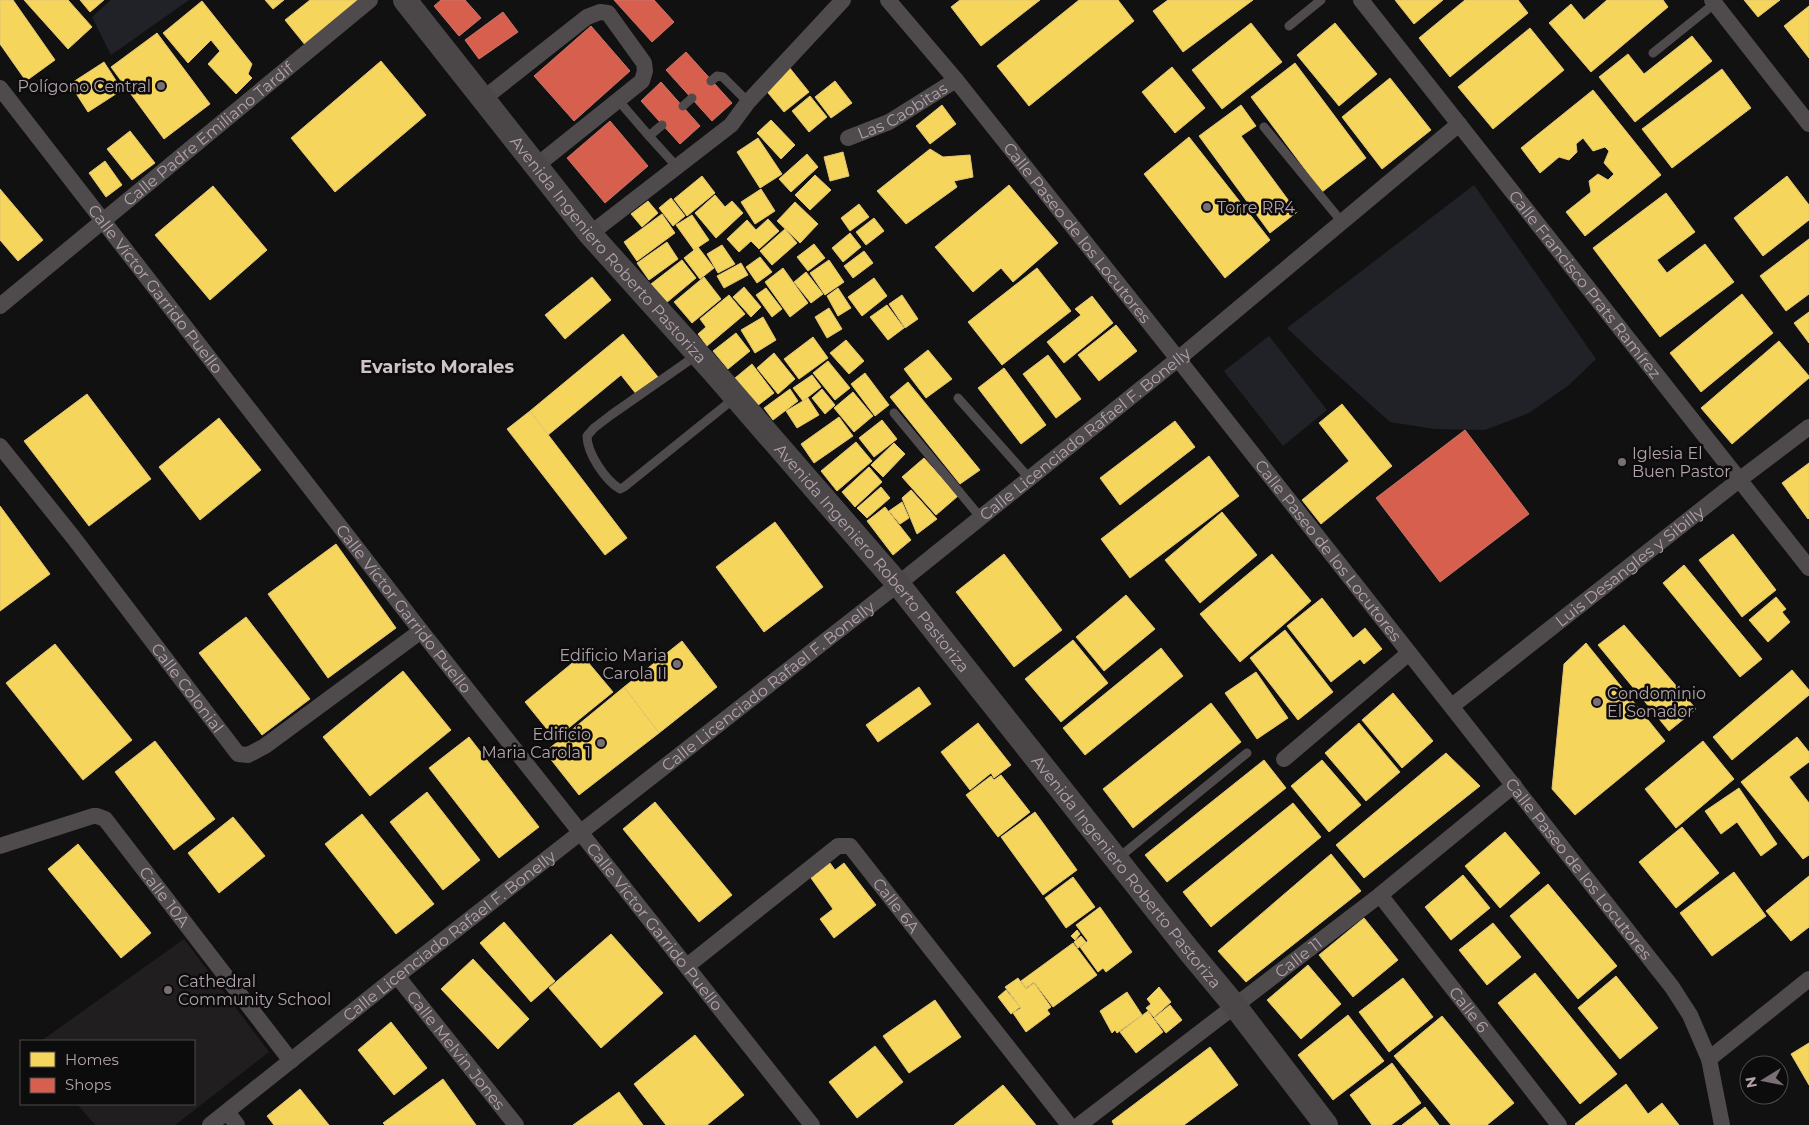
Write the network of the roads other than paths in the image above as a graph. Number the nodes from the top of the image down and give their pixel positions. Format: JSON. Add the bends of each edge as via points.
{"nodes":[{"id":1,"x":370,"y":0,"type":"edge"},
{"id":2,"x":406,"y":0,"type":"edge"},
{"id":3,"x":843,"y":0,"type":"edge"},
{"id":4,"x":888,"y":0,"type":"edge"},
{"id":5,"x":1321,"y":0,"type":"edge"},
{"id":6,"x":1362,"y":0,"type":"edge"},
{"id":7,"x":1712,"y":2,"type":"edge"},
{"id":8,"x":1289,"y":26,"type":"dead end"},
{"id":9,"x":1653,"y":54,"type":"dead end"},
{"id":10,"x":956,"y":80,"type":"junction"},
{"id":11,"x":712,"y":81,"type":"dead end"},
{"id":12,"x":0,"y":88,"type":"edge"},
{"id":13,"x":692,"y":98,"type":"dead end"},
{"id":14,"x":483,"y":99,"type":"junction"},
{"id":15,"x":618,"y":100,"type":"junction"},
{"id":16,"x":748,"y":102,"type":"junction"},
{"id":17,"x":683,"y":106,"type":"dead end"},
{"id":18,"x":662,"y":124,"type":"dead end"},
{"id":19,"x":1459,"y":124,"type":"junction"},
{"id":20,"x":1809,"y":124,"type":"edge"},
{"id":21,"x":1264,"y":127,"type":"dead end"},
{"id":22,"x":649,"y":136,"type":"junction"},
{"id":23,"x":848,"y":138,"type":"dead end"},
{"id":24,"x":536,"y":166,"type":"junction"},
{"id":25,"x":677,"y":167,"type":"junction"},
{"id":26,"x":103,"y":221,"type":"junction"},
{"id":27,"x":1342,"y":222,"type":"junction"},
{"id":28,"x":590,"y":234,"type":"junction"},
{"id":29,"x":0,"y":306,"type":"edge"},
{"id":30,"x":698,"y":354,"type":"junction"},
{"id":31,"x":1178,"y":359,"type":"junction"},
{"id":32,"x":736,"y":397,"type":"junction"},
{"id":33,"x":958,"y":398,"type":"dead end"},
{"id":34,"x":894,"y":413,"type":"dead end"},
{"id":35,"x":1809,"y":427,"type":"edge"},
{"id":36,"x":0,"y":446,"type":"edge"},
{"id":37,"x":1030,"y":479,"type":"junction"},
{"id":38,"x":1739,"y":480,"type":"junction"},
{"id":39,"x":981,"y":518,"type":"junction"},
{"id":40,"x":1809,"y":568,"type":"edge"},
{"id":41,"x":898,"y":584,"type":"junction"},
{"id":42,"x":421,"y":631,"type":"junction"},
{"id":43,"x":1409,"y":653,"type":"junction"},
{"id":44,"x":1452,"y":706,"type":"junction"},
{"id":45,"x":1247,"y":753,"type":"dead end"},
{"id":46,"x":1284,"y":759,"type":"dead end"},
{"id":47,"x":1514,"y":785,"type":"junction"},
{"id":48,"x":580,"y":832,"type":"junction"},
{"id":49,"x":0,"y":846,"type":"edge"},
{"id":50,"x":1117,"y":859,"type":"junction"},
{"id":51,"x":1380,"y":895,"type":"junction"},
{"id":52,"x":688,"y":966,"type":"junction"},
{"id":53,"x":397,"y":976,"type":"junction"},
{"id":54,"x":1809,"y":978,"type":"edge"},
{"id":55,"x":1235,"y":1006,"type":"junction"},
{"id":56,"x":1709,"y":1059,"type":"junction"},
{"id":57,"x":291,"y":1061,"type":"junction"},
{"id":58,"x":227,"y":1112,"type":"junction"},
{"id":59,"x":210,"y":1125,"type":"edge"},
{"id":60,"x":237,"y":1125,"type":"edge"},
{"id":61,"x":516,"y":1125,"type":"edge"},
{"id":62,"x":812,"y":1125,"type":"edge"},
{"id":63,"x":1069,"y":1125,"type":"edge"},
{"id":64,"x":1079,"y":1125,"type":"edge"},
{"id":65,"x":1326,"y":1125,"type":"edge"},
{"id":66,"x":1558,"y":1125,"type":"edge"},
{"id":67,"x":1722,"y":1125,"type":"edge"}],
"edges":[{"from":1,"to":26,"type":"street","name":"Calle Padre Emiliano Tardif"},
{"from":2,"to":14,"type":"street","name":"Avenida Ingeniero Roberto Pastoriza"},
{"from":3,"to":16,"type":"street"},
{"from":4,"to":10,"type":"street","name":"Calle Paseo de los Locutores"},
{"from":5,"to":8,"type":"lane"},
{"from":6,"to":19,"type":"street","name":"Calle Francisco Prats Ramírez"},
{"from":7,"to":9,"type":"lane"},
{"from":7,"to":20,"type":"street"},
{"from":10,"to":23,"type":"street","name":"Las Caobitas","via":[[889,122]]},
{"from":10,"to":31,"type":"street","name":"Calle Paseo de los Locutores"},
{"from":11,"to":16,"type":"lane","via":[[717,76],[723,77]]},
{"from":12,"to":26,"type":"street","name":"Calle Víctor Garrido Puello"},
{"from":13,"to":17,"type":"lane"},
{"from":14,"to":15,"type":"street","via":[[587,17],[600,12],[608,14],[644,64],[642,81]]},
{"from":14,"to":24,"type":"street","name":"Avenida Ingeniero Roberto Pastoriza"},
{"from":15,"to":22,"type":"lane"},
{"from":15,"to":24,"type":"street"},
{"from":16,"to":25,"type":"street","via":[[730,125]]},
{"from":18,"to":22,"type":"lane"},
{"from":19,"to":27,"type":"street","name":"Calle Licenciado Rafael F. Bonelly"},
{"from":19,"to":38,"type":"street","name":"Calle Francisco Prats Ramírez"},
{"from":21,"to":27,"type":"lane"},
{"from":22,"to":25,"type":"lane"},
{"from":24,"to":28,"type":"street","name":"Avenida Ingeniero Roberto Pastoriza"},
{"from":25,"to":28,"type":"street"},
{"from":26,"to":29,"type":"street","name":"Calle Padre Emiliano Tardif"},
{"from":26,"to":42,"type":"street","name":"Calle Víctor Garrido Puello"},
{"from":27,"to":31,"type":"street","name":"Calle Licenciado Rafael F. Bonelly"},
{"from":28,"to":30,"type":"street","name":"Avenida Ingeniero Roberto Pastoriza"},
{"from":30,"to":32,"type":"street","name":"Avenida Ingeniero Roberto Pastoriza"},
{"from":30,"to":32,"type":"lane","via":[[611,415],[587,436],[590,450],[613,485],[624,488]]},
{"from":31,"to":37,"type":"street","name":"Calle Licenciado Rafael F. Bonelly"},
{"from":31,"to":43,"type":"street","name":"Calle Paseo de los Locutores"},
{"from":32,"to":41,"type":"street","name":"Avenida Ingeniero Roberto Pastoriza"},
{"from":33,"to":37,"type":"lane"},
{"from":34,"to":39,"type":"lane"},
{"from":35,"to":38,"type":"street","name":"Luis Desangles y Sibilly"},
{"from":36,"to":42,"type":"street","name":"Calle Colonial","via":[[238,754],[248,755],[265,746]]},
{"from":37,"to":39,"type":"street","name":"Calle Licenciado Rafael F. Bonelly"},
{"from":38,"to":40,"type":"street","name":"Calle Francisco Prats Ramírez"},
{"from":38,"to":44,"type":"street","name":"Luis Desangles y Sibilly"},
{"from":39,"to":41,"type":"street","name":"Calle Licenciado Rafael F. Bonelly"},
{"from":41,"to":48,"type":"street","name":"Calle Licenciado Rafael F. Bonelly"},
{"from":41,"to":50,"type":"street","name":"Avenida Ingeniero Roberto Pastoriza"},
{"from":42,"to":48,"type":"street","name":"Calle Víctor Garrido Puello"},
{"from":43,"to":44,"type":"street","name":"Calle Paseo de los Locutores"},
{"from":43,"to":46,"type":"street"},
{"from":44,"to":47,"type":"street","name":"Calle Paseo de los Locutores"},
{"from":45,"to":50,"type":"lane"},
{"from":47,"to":51,"type":"street","name":"Calle 11"},
{"from":47,"to":56,"type":"street","name":"Calle Paseo de los Locutores","via":[[1672,987],[1690,1015]]},
{"from":48,"to":52,"type":"street","name":"Calle Víctor Garrido Puello"},
{"from":48,"to":53,"type":"street","name":"Calle Licenciado Rafael F. Bonelly"},
{"from":49,"to":57,"type":"street","name":"Calle 10A","via":[[93,816],[105,819]]},
{"from":50,"to":55,"type":"street","name":"Avenida Ingeniero Roberto Pastoriza"},
{"from":51,"to":55,"type":"street","name":"Calle 11"},
{"from":51,"to":66,"type":"street","name":"Calle 6"},
{"from":52,"to":62,"type":"street","name":"Calle Víctor Garrido Puello"},
{"from":52,"to":63,"type":"street","name":"Calle 6A","via":[[838,846],[850,846]]},
{"from":53,"to":57,"type":"street","name":"Calle Licenciado Rafael F. Bonelly"},
{"from":53,"to":61,"type":"street","name":"Calle Melvin Jones"},
{"from":54,"to":56,"type":"street"},
{"from":55,"to":64,"type":"street","name":"Calle 11"},
{"from":55,"to":65,"type":"street","name":"Avenida Ingeniero Roberto Pastoriza"},
{"from":56,"to":67,"type":"street","name":"Calle Paseo de los Locutores"},
{"from":57,"to":58,"type":"street","name":"Calle Licenciado Rafael F. Bonelly"},
{"from":58,"to":59,"type":"street","name":"Calle Licenciado Rafael F. Bonelly"},
{"from":58,"to":60,"type":"street"}]}
